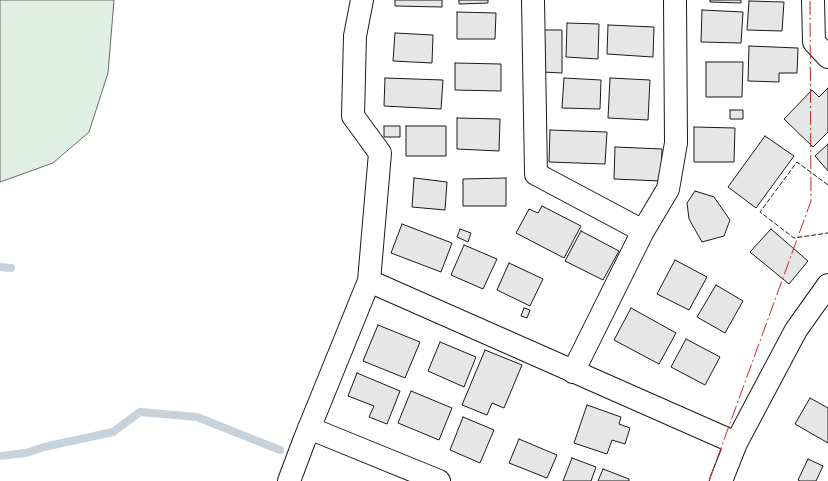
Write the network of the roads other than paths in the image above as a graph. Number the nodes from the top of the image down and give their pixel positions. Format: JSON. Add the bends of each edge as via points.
{"nodes":[{"id":1,"x":362,"y":0,"type":"edge"},
{"id":2,"x":533,"y":0,"type":"edge"},
{"id":3,"x":675,"y":0,"type":"edge"},
{"id":4,"x":814,"y":0,"type":"edge"},
{"id":5,"x":828,"y":57,"type":"edge"},
{"id":6,"x":643,"y":231,"type":"junction"},
{"id":7,"x":369,"y":281,"type":"junction"},
{"id":8,"x":828,"y":285,"type":"edge"},
{"id":9,"x":573,"y":372,"type":"junction"},
{"id":10,"x":309,"y":428,"type":"junction"},
{"id":11,"x":736,"y":443,"type":"junction"},
{"id":12,"x":289,"y":481,"type":"edge"},
{"id":13,"x":439,"y":481,"type":"edge"},
{"id":14,"x":721,"y":481,"type":"edge"}],
"edges":[{"from":1,"to":7,"type":"street","via":[[355,36],[353,116],[380,153]]},
{"from":2,"to":6,"type":"street","via":[[536,174]]},
{"from":3,"to":6,"type":"street","via":[[676,143],[668,189]]},
{"from":4,"to":5,"type":"street","via":[[814,42]]},
{"from":6,"to":9,"type":"street"},
{"from":7,"to":9,"type":"street"},
{"from":7,"to":10,"type":"street"},
{"from":8,"to":11,"type":"street","via":[[796,330]]},
{"from":9,"to":11,"type":"street"},
{"from":10,"to":12,"type":"street"},
{"from":10,"to":13,"type":"street"},
{"from":11,"to":14,"type":"street"}]}
